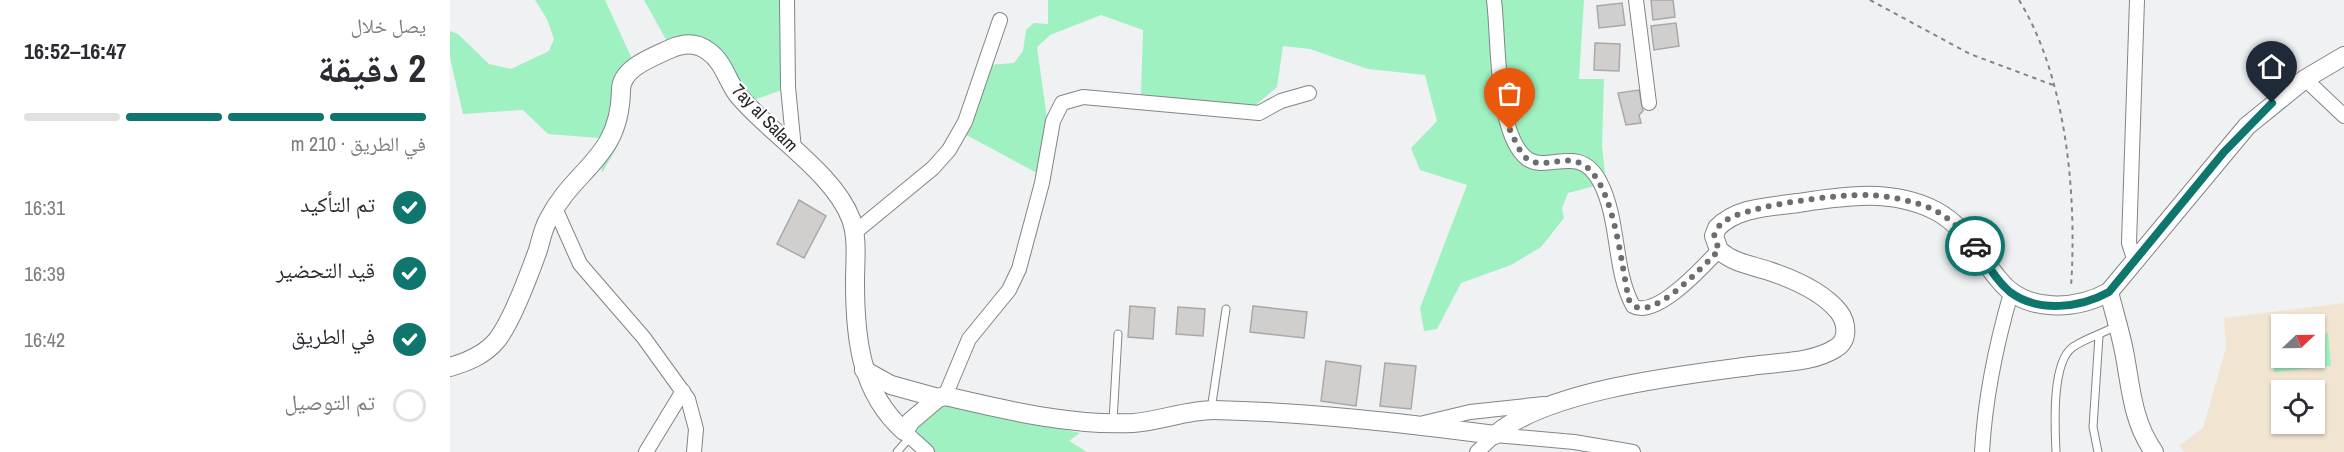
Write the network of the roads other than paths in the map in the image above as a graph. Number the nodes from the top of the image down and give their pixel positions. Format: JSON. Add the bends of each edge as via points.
{"nodes":[{"id":1,"x":787,"y":0,"type":"edge"},
{"id":2,"x":1494,"y":0,"type":"edge"},
{"id":3,"x":1636,"y":0,"type":"edge"},
{"id":4,"x":2137,"y":0,"type":"edge"},
{"id":5,"x":1000,"y":20,"type":"dead end"},
{"id":6,"x":2344,"y":56,"type":"edge"},
{"id":7,"x":2305,"y":79,"type":"junction"},
{"id":8,"x":1309,"y":93,"type":"dead end"},
{"id":9,"x":1649,"y":103,"type":"dead end"},
{"id":10,"x":2344,"y":116,"type":"edge"},
{"id":11,"x":794,"y":149,"type":"junction"},
{"id":12,"x":555,"y":208,"type":"junction"},
{"id":13,"x":854,"y":233,"type":"junction"},
{"id":14,"x":1719,"y":250,"type":"junction"},
{"id":15,"x":2135,"y":261,"type":"junction"},
{"id":16,"x":2109,"y":292,"type":"junction"},
{"id":17,"x":2011,"y":293,"type":"junction"},
{"id":18,"x":1226,"y":309,"type":"dead end"},
{"id":19,"x":2118,"y":325,"type":"junction"},
{"id":20,"x":1118,"y":334,"type":"dead end"},
{"id":21,"x":2098,"y":336,"type":"junction"},
{"id":22,"x":450,"y":367,"type":"edge"},
{"id":23,"x":864,"y":370,"type":"junction"},
{"id":24,"x":683,"y":391,"type":"junction"},
{"id":25,"x":941,"y":397,"type":"junction"},
{"id":26,"x":1555,"y":403,"type":"junction"},
{"id":27,"x":1211,"y":410,"type":"junction"},
{"id":28,"x":1113,"y":423,"type":"junction"},
{"id":29,"x":1419,"y":425,"type":"junction"},
{"id":30,"x":908,"y":433,"type":"junction"},
{"id":31,"x":1495,"y":435,"type":"junction"},
{"id":32,"x":646,"y":452,"type":"edge"},
{"id":33,"x":694,"y":452,"type":"edge"},
{"id":34,"x":897,"y":452,"type":"edge"},
{"id":35,"x":927,"y":452,"type":"edge"},
{"id":36,"x":1477,"y":452,"type":"edge"},
{"id":37,"x":1634,"y":452,"type":"edge"},
{"id":38,"x":1982,"y":452,"type":"edge"},
{"id":39,"x":2056,"y":452,"type":"edge"},
{"id":40,"x":2098,"y":452,"type":"edge"},
{"id":41,"x":2154,"y":452,"type":"edge"}],
"edges":[{"from":1,"to":11,"type":"street","via":[[788,87]]},
{"from":2,"to":14,"type":"street","via":[[1497,62],[1510,130],[1524,156],[1540,164],[1570,159],[1586,167],[1599,181],[1633,306],[1648,309],[1672,294]]},
{"from":3,"to":9,"type":"street"},
{"from":4,"to":15,"type":"street","via":[[2129,243]]},
{"from":5,"to":13,"type":"street","via":[[965,122],[949,150],[933,168]]},
{"from":6,"to":7,"type":"street"},
{"from":7,"to":10,"type":"street"},
{"from":7,"to":15,"type":"street","via":[[2247,126]]},
{"from":8,"to":25,"type":"street","via":[[1259,113],[1083,97],[1062,103],[1053,122],[1042,183],[1019,269],[1009,290],[969,339]]},
{"from":11,"to":12,"type":"street","name":"7ay al Salam","via":[[746,104],[716,56],[696,45],[680,45],[626,74],[615,133]]},
{"from":11,"to":13,"type":"street","name":"7ay al Salam","via":[[840,201]]},
{"from":12,"to":22,"type":"street","name":"7ay al Salam","via":[[496,341],[471,360]]},
{"from":12,"to":24,"type":"street","via":[[580,264],[644,338]]},
{"from":13,"to":23,"type":"street","name":"7ay al Salam","via":[[855,317]]},
{"from":14,"to":17,"type":"street","via":[[1714,236],[1717,228],[1740,213],[1839,196],[1894,198],[1924,205],[1948,218]]},
{"from":14,"to":26,"type":"street","via":[[1735,261],[1786,278],[1822,297],[1841,315],[1846,333],[1842,342],[1822,354],[1792,361],[1678,376]]},
{"from":15,"to":16,"type":"street"},
{"from":16,"to":17,"type":"street","via":[[2070,305],[2041,304]]},
{"from":16,"to":19,"type":"street"},
{"from":17,"to":38,"type":"street","via":[[1997,342]]},
{"from":18,"to":27,"type":"lane"},
{"from":19,"to":21,"type":"lane"},
{"from":19,"to":41,"type":"street","via":[[2134,412]]},
{"from":20,"to":28,"type":"lane"},
{"from":21,"to":39,"type":"lane","via":[[2071,348],[2062,364],[2054,416]]},
{"from":21,"to":40,"type":"lane","via":[[2093,427]]},
{"from":23,"to":25,"type":"street","via":[[891,385]]},
{"from":23,"to":30,"type":"street","name":"7ay al Salam","via":[[882,405]]},
{"from":24,"to":32,"type":"street"},
{"from":24,"to":33,"type":"street","via":[[693,412]]},
{"from":25,"to":28,"type":"street","via":[[1070,420]]},
{"from":25,"to":30,"type":"street","via":[[911,421]]},
{"from":26,"to":29,"type":"street","via":[[1470,412]]},
{"from":26,"to":31,"type":"street","via":[[1522,416]]},
{"from":27,"to":28,"type":"street","via":[[1166,419]]},
{"from":27,"to":29,"type":"street"},
{"from":29,"to":31,"type":"street"},
{"from":30,"to":34,"type":"lane"},
{"from":30,"to":35,"type":"street"},
{"from":31,"to":36,"type":"street"},
{"from":31,"to":37,"type":"street"}]}
